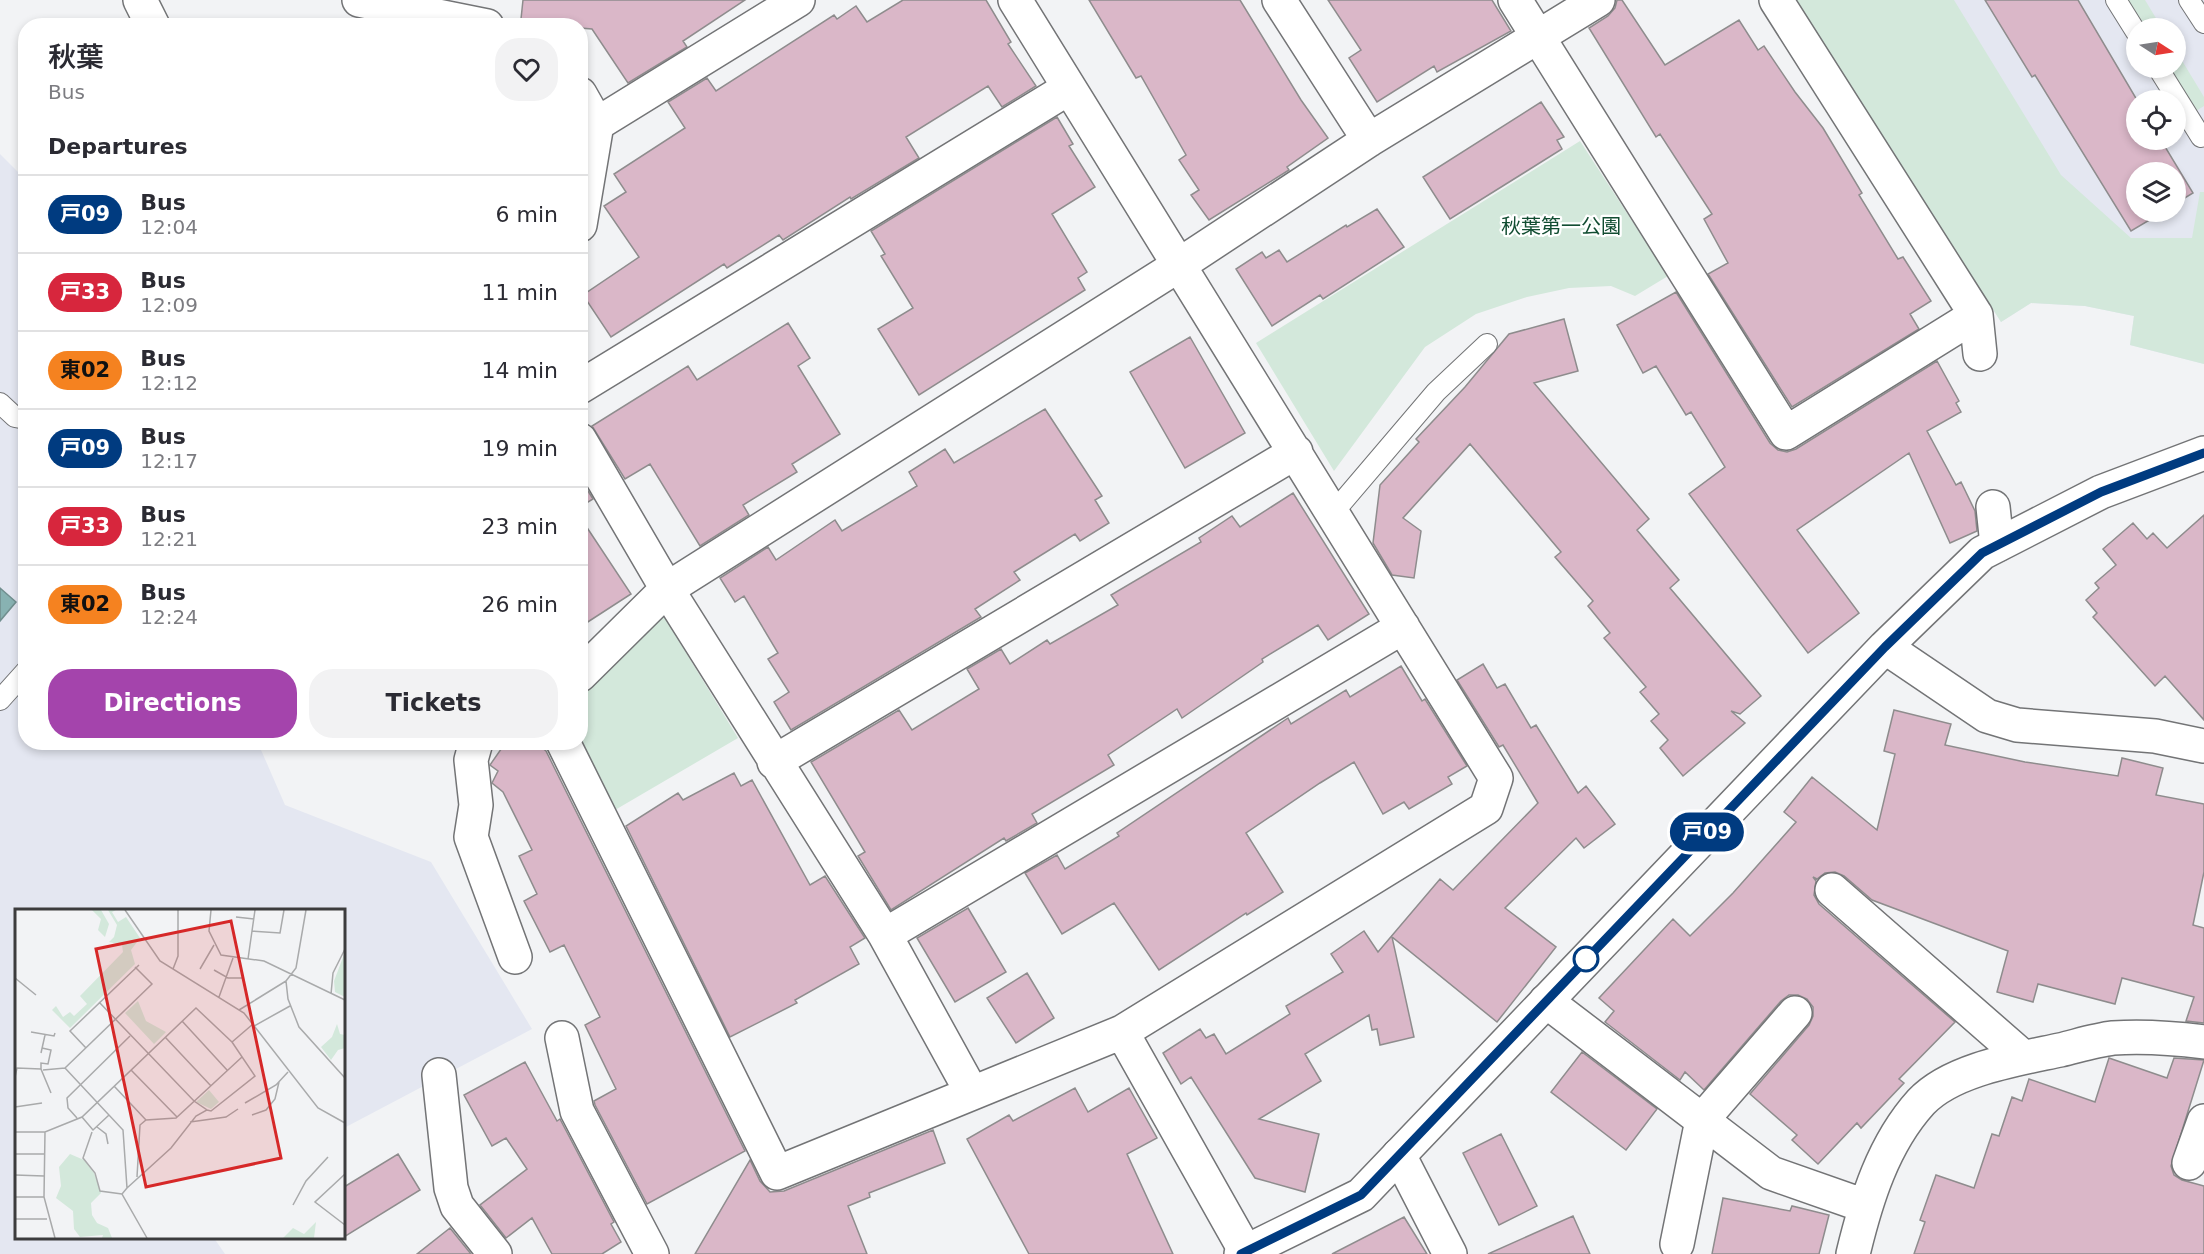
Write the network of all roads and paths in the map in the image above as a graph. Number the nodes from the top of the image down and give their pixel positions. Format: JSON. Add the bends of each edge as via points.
{"nodes":[{"id":1,"x":140,"y":0,"type":"edge"},
{"id":2,"x":359,"y":0,"type":"edge"},
{"id":3,"x":798,"y":0,"type":"edge"},
{"id":4,"x":1015,"y":0,"type":"edge"},
{"id":5,"x":1279,"y":0,"type":"edge"},
{"id":6,"x":1515,"y":0,"type":"edge"},
{"id":7,"x":1598,"y":0,"type":"edge"},
{"id":8,"x":1776,"y":0,"type":"edge"},
{"id":9,"x":2116,"y":0,"type":"edge"},
{"id":10,"x":2189,"y":0,"type":"edge"},
{"id":11,"x":149,"y":18,"type":"edge"},
{"id":12,"x":448,"y":18,"type":"edge"},
{"id":13,"x":2127,"y":18,"type":"edge"},
{"id":14,"x":2204,"y":23,"type":"edge"},
{"id":15,"x":1537,"y":36,"type":"junction"},
{"id":16,"x":2164,"y":78,"type":"edge"},
{"id":17,"x":1069,"y":88,"type":"junction"},
{"id":18,"x":588,"y":108,"type":"edge"},
{"id":19,"x":597,"y":124,"type":"junction"},
{"id":20,"x":1369,"y":140,"type":"junction"},
{"id":21,"x":2203,"y":140,"type":"edge"},
{"id":22,"x":588,"y":177,"type":"edge"},
{"id":23,"x":1179,"y":265,"type":"junction"},
{"id":24,"x":1976,"y":315,"type":"junction"},
{"id":25,"x":1487,"y":344,"type":"dead end"},
{"id":26,"x":1980,"y":354,"type":"dead end"},
{"id":27,"x":588,"y":382,"type":"edge"},
{"id":28,"x":0,"y":403,"type":"edge"},
{"id":29,"x":18,"y":418,"type":"edge"},
{"id":30,"x":1296,"y":453,"type":"junction"},
{"id":31,"x":2204,"y":453,"type":"edge"},
{"id":32,"x":588,"y":454,"type":"edge"},
{"id":33,"x":1993,"y":507,"type":"dead end"},
{"id":34,"x":1333,"y":513,"type":"junction"},
{"id":35,"x":1997,"y":545,"type":"junction"},
{"id":36,"x":666,"y":589,"type":"junction"},
{"id":37,"x":1403,"y":627,"type":"junction"},
{"id":38,"x":1885,"y":647,"type":"junction"},
{"id":39,"x":588,"y":667,"type":"edge"},
{"id":40,"x":18,"y":680,"type":"edge"},
{"id":41,"x":0,"y":700,"type":"edge"},
{"id":42,"x":2204,"y":746,"type":"edge"},
{"id":43,"x":474,"y":750,"type":"edge"},
{"id":44,"x":567,"y":750,"type":"edge"},
{"id":45,"x":774,"y":762,"type":"junction"},
{"id":46,"x":1832,"y":890,"type":"dead end"},
{"id":47,"x":885,"y":934,"type":"junction"},
{"id":48,"x":515,"y":957,"type":"dead end"},
{"id":49,"x":1546,"y":1000,"type":"junction"},
{"id":50,"x":1795,"y":1013,"type":"dead end"},
{"id":51,"x":1122,"y":1032,"type":"junction"},
{"id":52,"x":562,"y":1038,"type":"dead end"},
{"id":53,"x":2204,"y":1042,"type":"edge"},
{"id":54,"x":2023,"y":1057,"type":"junction"},
{"id":55,"x":439,"y":1075,"type":"dead end"},
{"id":56,"x":972,"y":1093,"type":"junction"},
{"id":57,"x":1702,"y":1120,"type":"junction"},
{"id":58,"x":2204,"y":1121,"type":"edge"},
{"id":59,"x":1399,"y":1155,"type":"junction"},
{"id":60,"x":2189,"y":1163,"type":"dead end"},
{"id":61,"x":1865,"y":1206,"type":"junction"},
{"id":62,"x":1677,"y":1244,"type":"dead end"},
{"id":63,"x":1244,"y":1253,"type":"edge"},
{"id":64,"x":495,"y":1254,"type":"edge"},
{"id":65,"x":652,"y":1254,"type":"edge"},
{"id":66,"x":1450,"y":1254,"type":"edge"},
{"id":67,"x":1853,"y":1254,"type":"edge"}],
"edges":[{"from":1,"to":11,"type":"street"},
{"from":2,"to":12,"type":"street"},
{"from":3,"to":19,"type":"street"},
{"from":4,"to":17,"type":"street"},
{"from":5,"to":20,"type":"street"},
{"from":6,"to":15,"type":"street"},
{"from":7,"to":15,"type":"street"},
{"from":8,"to":24,"type":"street"},
{"from":9,"to":13,"type":"lane"},
{"from":10,"to":14,"type":"lane"},
{"from":15,"to":20,"type":"street"},
{"from":15,"to":24,"type":"street","via":[[1786,433]]},
{"from":16,"to":21,"type":"lane"},
{"from":17,"to":23,"type":"street"},
{"from":17,"to":27,"type":"street"},
{"from":18,"to":19,"type":"street"},
{"from":19,"to":22,"type":"street"},
{"from":20,"to":23,"type":"street"},
{"from":23,"to":30,"type":"street"},
{"from":23,"to":36,"type":"street"},
{"from":24,"to":26,"type":"street"},
{"from":25,"to":34,"type":"lane","via":[[1436,392]]},
{"from":28,"to":29,"type":"lane"},
{"from":30,"to":34,"type":"street"},
{"from":30,"to":45,"type":"street"},
{"from":31,"to":35,"type":"street","via":[[2101,492]]},
{"from":32,"to":36,"type":"street"},
{"from":33,"to":35,"type":"street"},
{"from":34,"to":37,"type":"street"},
{"from":35,"to":38,"type":"street","via":[[1982,553]]},
{"from":36,"to":39,"type":"street"},
{"from":36,"to":45,"type":"street"},
{"from":37,"to":47,"type":"street"},
{"from":37,"to":51,"type":"street","via":[[1496,778],[1486,808]]},
{"from":38,"to":42,"type":"street","via":[[1987,716],[2017,725],[2155,736]]},
{"from":38,"to":49,"type":"street"},
{"from":40,"to":41,"type":"lane"},
{"from":43,"to":48,"type":"street","via":[[471,760],[476,805],[471,837]]},
{"from":44,"to":56,"type":"street","via":[[777,1173]]},
{"from":45,"to":47,"type":"street"},
{"from":46,"to":54,"type":"street"},
{"from":47,"to":56,"type":"street"},
{"from":49,"to":57,"type":"street"},
{"from":49,"to":59,"type":"street"},
{"from":50,"to":57,"type":"street"},
{"from":51,"to":56,"type":"street"},
{"from":51,"to":63,"type":"street"},
{"from":52,"to":65,"type":"street","via":[[577,1111]]},
{"from":53,"to":54,"type":"street","via":[[2158,1036],[2110,1038]]},
{"from":54,"to":61,"type":"street","via":[[1965,1073],[1922,1101],[1888,1149]]},
{"from":55,"to":64,"type":"street","via":[[451,1188],[457,1206]]},
{"from":57,"to":61,"type":"street","via":[[1771,1173]]},
{"from":57,"to":62,"type":"street"},
{"from":58,"to":60,"type":"street"},
{"from":59,"to":63,"type":"street","via":[[1361,1195]]},
{"from":59,"to":66,"type":"street"},
{"from":61,"to":67,"type":"street"}]}
